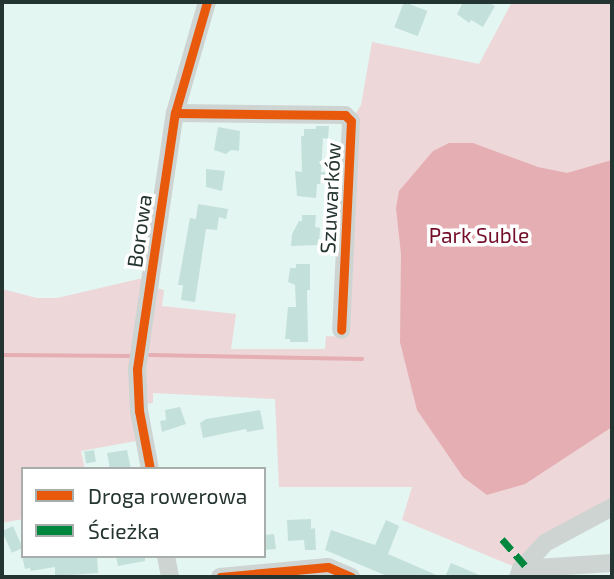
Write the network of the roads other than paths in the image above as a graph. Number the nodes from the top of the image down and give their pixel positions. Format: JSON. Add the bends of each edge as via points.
{"nodes":[{"id":1,"x":207,"y":2,"type":"edge"},
{"id":2,"x":175,"y":113,"type":"junction"},
{"id":3,"x":341,"y":330,"type":"dead end"},
{"id":4,"x":150,"y":467,"type":"edge"},
{"id":5,"x":612,"y":507,"type":"edge"},
{"id":6,"x":166,"y":558,"type":"edge"},
{"id":7,"x":612,"y":562,"type":"edge"},
{"id":8,"x":520,"y":573,"type":"edge"},
{"id":9,"x":170,"y":577,"type":"edge"},
{"id":10,"x":220,"y":577,"type":"edge"},
{"id":11,"x":352,"y":577,"type":"edge"}],
"edges":[{"from":1,"to":2,"type":"street","name":"Borowa"},
{"from":2,"to":3,"type":"street","name":"Szuwarków","via":[[345,115],[351,121]]},
{"from":2,"to":4,"type":"street","name":"Borowa","via":[[137,369]]},
{"from":5,"to":8,"type":"street","via":[[545,543]]},
{"from":6,"to":9,"type":"street"},
{"from":7,"to":8,"type":"street"},
{"from":10,"to":11,"type":"street","via":[[328,567]]}]}
